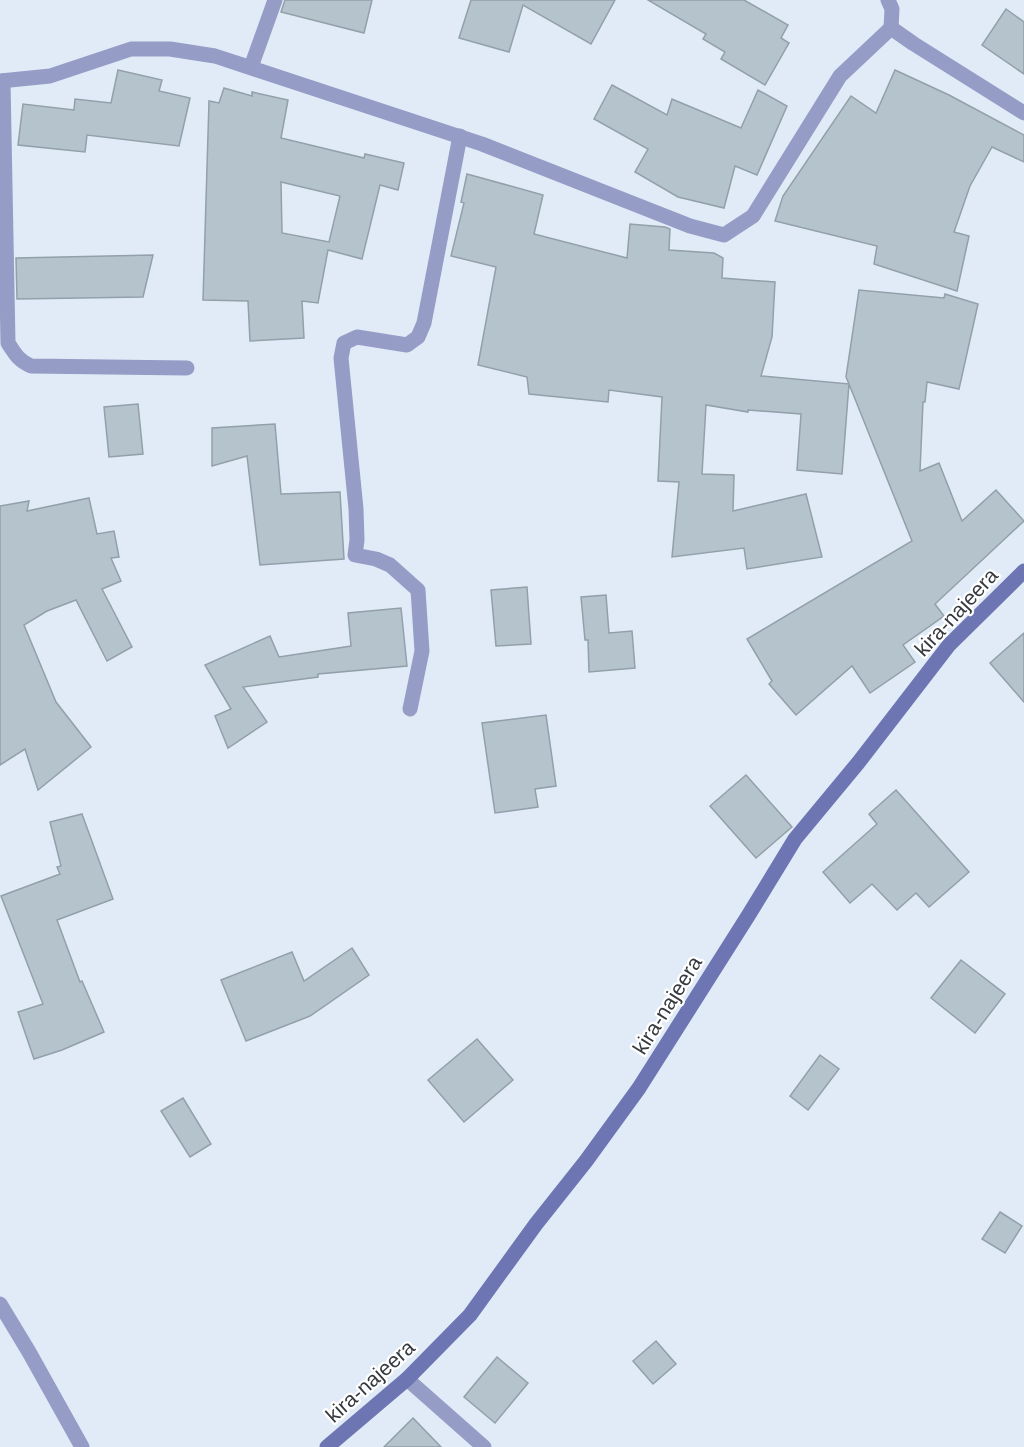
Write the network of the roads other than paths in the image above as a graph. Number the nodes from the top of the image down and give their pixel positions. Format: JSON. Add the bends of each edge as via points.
{"nodes":[{"id":1,"x":275,"y":0,"type":"edge"},
{"id":2,"x":888,"y":0,"type":"edge"},
{"id":3,"x":891,"y":28,"type":"junction"},
{"id":4,"x":251,"y":68,"type":"junction"},
{"id":5,"x":2,"y":81,"type":"edge"},
{"id":6,"x":1024,"y":113,"type":"edge"},
{"id":7,"x":460,"y":136,"type":"junction"},
{"id":8,"x":187,"y":368,"type":"dead end"},
{"id":9,"x":1024,"y":571,"type":"edge"},
{"id":10,"x":410,"y":709,"type":"dead end"},
{"id":11,"x":0,"y":1304,"type":"edge"},
{"id":12,"x":407,"y":1379,"type":"junction"},
{"id":13,"x":82,"y":1447,"type":"edge"},
{"id":14,"x":327,"y":1447,"type":"edge"},
{"id":15,"x":484,"y":1447,"type":"edge"}],
"edges":[{"from":1,"to":4,"type":"street"},
{"from":2,"to":3,"type":"street","via":[[892,9]]},
{"from":3,"to":6,"type":"street"},
{"from":3,"to":7,"type":"street","via":[[840,76],[753,216],[724,235],[690,226]]},
{"from":4,"to":5,"type":"street","via":[[215,56],[170,49],[130,49],[50,76]]},
{"from":4,"to":7,"type":"street"},
{"from":5,"to":8,"type":"street","via":[[8,343],[20,361],[31,366]]},
{"from":7,"to":10,"type":"street","via":[[424,323],[418,337],[407,345],[357,338],[344,343],[341,358],[356,509],[355,555],[390,565],[418,590],[422,651]]},
{"from":9,"to":12,"type":"street","name":"kira-najeera","via":[[949,645],[795,839],[639,1088],[470,1315]]},
{"from":11,"to":13,"type":"street"},
{"from":12,"to":14,"type":"street","name":"kira-najeera"},
{"from":12,"to":15,"type":"street"}]}
